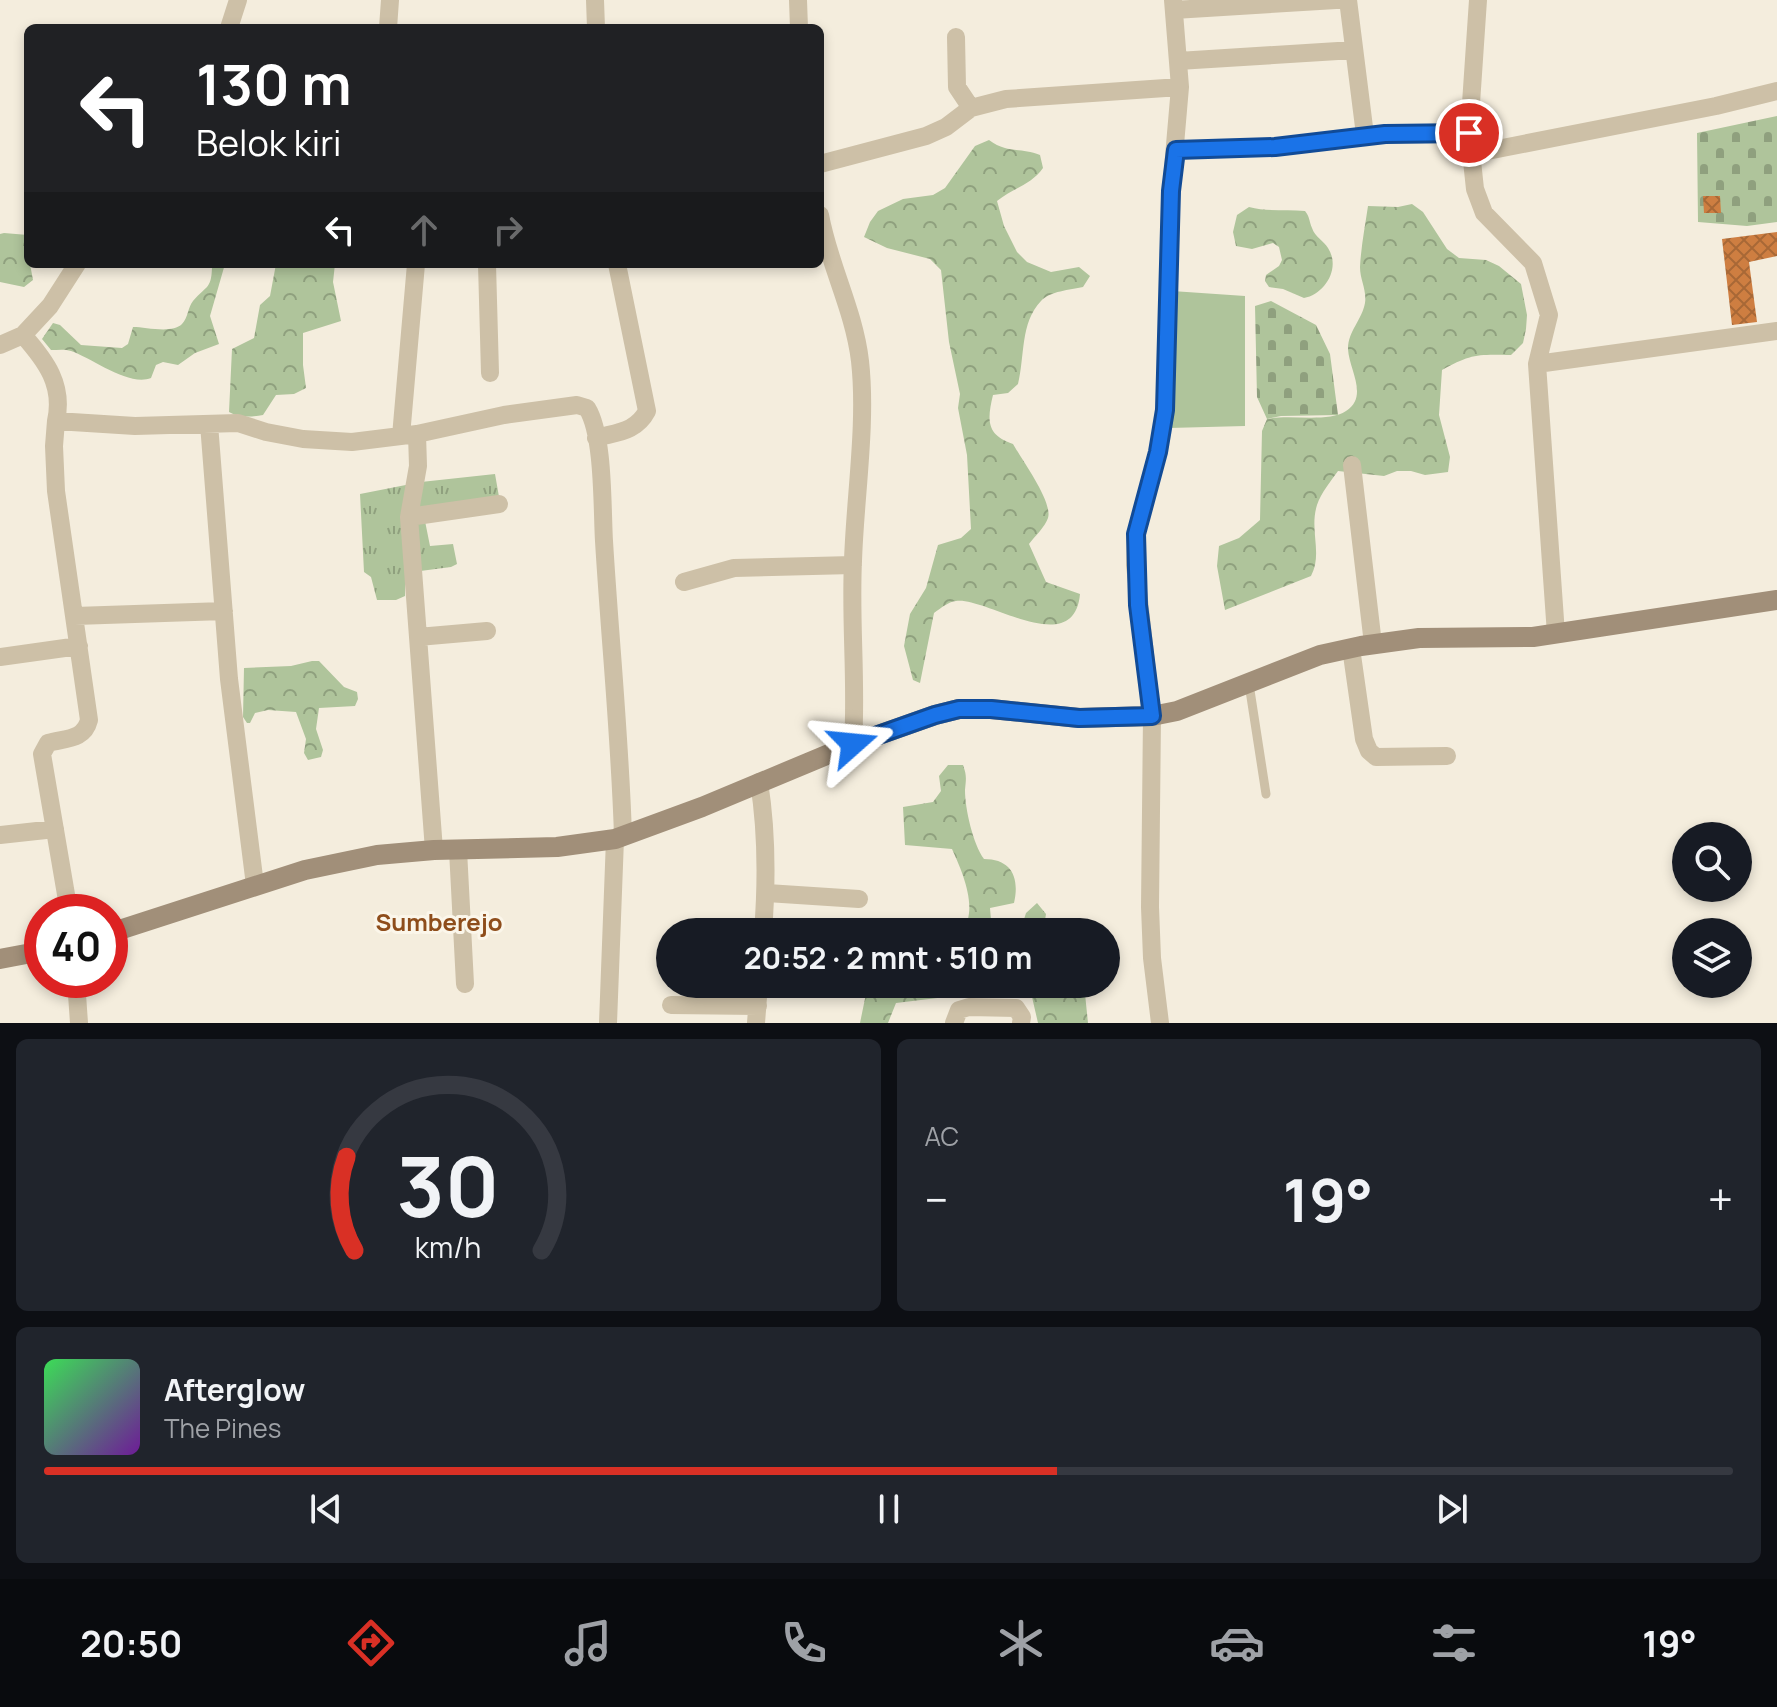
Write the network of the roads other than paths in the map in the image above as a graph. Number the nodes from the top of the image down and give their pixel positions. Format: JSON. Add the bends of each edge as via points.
{"nodes":[{"id":1,"x":238,"y":0,"type":"edge"},
{"id":2,"x":390,"y":0,"type":"edge"},
{"id":3,"x":595,"y":0,"type":"edge"},
{"id":4,"x":798,"y":0,"type":"edge"},
{"id":5,"x":1336,"y":0,"type":"edge"},
{"id":6,"x":1348,"y":0,"type":"edge"},
{"id":7,"x":1478,"y":0,"type":"edge"},
{"id":8,"x":1174,"y":5,"type":"edge"},
{"id":9,"x":230,"y":24,"type":"edge"},
{"id":10,"x":388,"y":24,"type":"edge"},
{"id":11,"x":596,"y":24,"type":"edge"},
{"id":12,"x":799,"y":24,"type":"edge"},
{"id":13,"x":956,"y":37,"type":"dead end"},
{"id":14,"x":1354,"y":50,"type":"junction"},
{"id":15,"x":1178,"y":61,"type":"junction"},
{"id":16,"x":1180,"y":87,"type":"junction"},
{"id":17,"x":1777,"y":91,"type":"edge"},
{"id":18,"x":971,"y":108,"type":"junction"},
{"id":19,"x":1469,"y":133,"type":"junction"},
{"id":20,"x":1365,"y":135,"type":"junction"},
{"id":21,"x":1176,"y":150,"type":"junction"},
{"id":22,"x":1472,"y":154,"type":"junction"},
{"id":23,"x":824,"y":163,"type":"edge"},
{"id":24,"x":824,"y":232,"type":"edge"},
{"id":25,"x":74,"y":268,"type":"edge"},
{"id":26,"x":416,"y":268,"type":"edge"},
{"id":27,"x":487,"y":268,"type":"edge"},
{"id":28,"x":618,"y":268,"type":"edge"},
{"id":29,"x":1777,"y":331,"type":"edge"},
{"id":30,"x":23,"y":335,"type":"junction"},
{"id":31,"x":0,"y":345,"type":"edge"},
{"id":32,"x":1537,"y":364,"type":"junction"},
{"id":33,"x":490,"y":373,"type":"dead end"},
{"id":34,"x":56,"y":421,"type":"junction"},
{"id":35,"x":209,"y":424,"type":"junction"},
{"id":36,"x":409,"y":435,"type":"junction"},
{"id":37,"x":596,"y":438,"type":"junction"},
{"id":38,"x":1352,"y":465,"type":"dead end"},
{"id":39,"x":499,"y":504,"type":"dead end"},
{"id":40,"x":409,"y":517,"type":"junction"},
{"id":41,"x":853,"y":565,"type":"junction"},
{"id":42,"x":684,"y":582,"type":"dead end"},
{"id":43,"x":1777,"y":600,"type":"edge"},
{"id":44,"x":224,"y":611,"type":"junction"},
{"id":45,"x":75,"y":616,"type":"junction"},
{"id":46,"x":487,"y":631,"type":"dead end"},
{"id":47,"x":1556,"y":634,"type":"junction"},
{"id":48,"x":418,"y":637,"type":"junction"},
{"id":49,"x":1373,"y":644,"type":"junction"},
{"id":50,"x":79,"y":646,"type":"junction"},
{"id":51,"x":1351,"y":648,"type":"junction"},
{"id":52,"x":0,"y":657,"type":"edge"},
{"id":53,"x":1249,"y":684,"type":"junction"},
{"id":54,"x":1152,"y":716,"type":"junction"},
{"id":55,"x":853,"y":744,"type":"junction"},
{"id":56,"x":1447,"y":756,"type":"dead end"},
{"id":57,"x":759,"y":782,"type":"junction"},
{"id":58,"x":1266,"y":794,"type":"dead end"},
{"id":59,"x":55,"y":829,"type":"junction"},
{"id":60,"x":0,"y":835,"type":"edge"},
{"id":61,"x":619,"y":838,"type":"junction"},
{"id":62,"x":434,"y":850,"type":"junction"},
{"id":63,"x":458,"y":850,"type":"junction"},
{"id":64,"x":255,"y":885,"type":"junction"},
{"id":65,"x":767,"y":893,"type":"junction"},
{"id":66,"x":66,"y":894,"type":"edge"},
{"id":67,"x":859,"y":899,"type":"dead end"},
{"id":68,"x":764,"y":918,"type":"edge"},
{"id":69,"x":128,"y":927,"type":"edge"},
{"id":70,"x":24,"y":954,"type":"edge"},
{"id":71,"x":0,"y":959,"type":"edge"},
{"id":72,"x":465,"y":984,"type":"dead end"},
{"id":73,"x":77,"y":998,"type":"edge"},
{"id":74,"x":671,"y":1005,"type":"dead end"},
{"id":75,"x":757,"y":1014,"type":"edge"},
{"id":76,"x":79,"y":1023,"type":"edge"},
{"id":77,"x":608,"y":1023,"type":"edge"},
{"id":78,"x":954,"y":1023,"type":"edge"},
{"id":79,"x":1021,"y":1023,"type":"edge"},
{"id":80,"x":1160,"y":1023,"type":"edge"}],
"edges":[{"from":1,"to":9,"type":"street"},
{"from":2,"to":10,"type":"street"},
{"from":3,"to":11,"type":"street"},
{"from":4,"to":12,"type":"street"},
{"from":5,"to":8,"type":"street"},
{"from":6,"to":14,"type":"street"},
{"from":7,"to":19,"type":"street"},
{"from":8,"to":15,"type":"street"},
{"from":13,"to":18,"type":"street","via":[[957,87]]},
{"from":14,"to":15,"type":"street"},
{"from":14,"to":20,"type":"street"},
{"from":15,"to":16,"type":"street"},
{"from":16,"to":18,"type":"street","via":[[1006,99]]},
{"from":16,"to":21,"type":"street"},
{"from":17,"to":22,"type":"street"},
{"from":18,"to":23,"type":"street","via":[[926,136]]},
{"from":19,"to":20,"type":"street"},
{"from":19,"to":22,"type":"street"},
{"from":20,"to":21,"type":"street","via":[[1275,147]]},
{"from":21,"to":54,"type":"street","via":[[1165,410],[1136,534],[1138,605]]},
{"from":22,"to":32,"type":"street","via":[[1475,189],[1484,213],[1533,263],[1549,315]]},
{"from":24,"to":41,"type":"street","via":[[860,360]]},
{"from":25,"to":30,"type":"street"},
{"from":26,"to":36,"type":"street"},
{"from":27,"to":33,"type":"street"},
{"from":28,"to":37,"type":"street","via":[[647,411],[641,423]]},
{"from":29,"to":32,"type":"street"},
{"from":30,"to":31,"type":"street"},
{"from":30,"to":34,"type":"street","via":[[58,386]]},
{"from":32,"to":47,"type":"street"},
{"from":34,"to":35,"type":"street"},
{"from":34,"to":45,"type":"street","via":[[56,491]]},
{"from":35,"to":36,"type":"street","via":[[238,423],[303,439],[352,442]]},
{"from":35,"to":44,"type":"street"},
{"from":36,"to":37,"type":"street","via":[[577,405],[592,415]]},
{"from":36,"to":40,"type":"street","via":[[418,466]]},
{"from":37,"to":61,"type":"street","via":[[616,697]]},
{"from":38,"to":49,"type":"street"},
{"from":39,"to":40,"type":"street"},
{"from":40,"to":48,"type":"street"},
{"from":41,"to":42,"type":"street","via":[[734,568]]},
{"from":41,"to":55,"type":"street"},
{"from":43,"to":47,"type":"street"},
{"from":44,"to":45,"type":"street"},
{"from":44,"to":64,"type":"street"},
{"from":45,"to":50,"type":"street"},
{"from":46,"to":48,"type":"street"},
{"from":47,"to":49,"type":"street"},
{"from":48,"to":62,"type":"street"},
{"from":49,"to":51,"type":"street"},
{"from":50,"to":52,"type":"street"},
{"from":50,"to":59,"type":"street","via":[[86,730],[48,743],[42,754]]},
{"from":51,"to":53,"type":"street"},
{"from":51,"to":56,"type":"street","via":[[1369,751],[1376,757]]},
{"from":53,"to":54,"type":"street"},
{"from":53,"to":58,"type":"lane"},
{"from":54,"to":55,"type":"street","via":[[1079,718],[959,709]]},
{"from":54,"to":80,"type":"street","via":[[1150,907]]},
{"from":55,"to":57,"type":"street"},
{"from":57,"to":61,"type":"street"},
{"from":57,"to":65,"type":"street"},
{"from":59,"to":60,"type":"street"},
{"from":59,"to":66,"type":"street"},
{"from":61,"to":63,"type":"street","via":[[557,847]]},
{"from":61,"to":77,"type":"street"},
{"from":62,"to":63,"type":"street"},
{"from":62,"to":64,"type":"street","via":[[377,855]]},
{"from":63,"to":72,"type":"street"},
{"from":64,"to":69,"type":"street"},
{"from":65,"to":67,"type":"street"},
{"from":65,"to":68,"type":"street"},
{"from":70,"to":71,"type":"street"},
{"from":73,"to":76,"type":"street"},
{"from":74,"to":75,"type":"street"},
{"from":78,"to":79,"type":"street","via":[[959,1010],[969,1007],[1016,1008]]}]}
